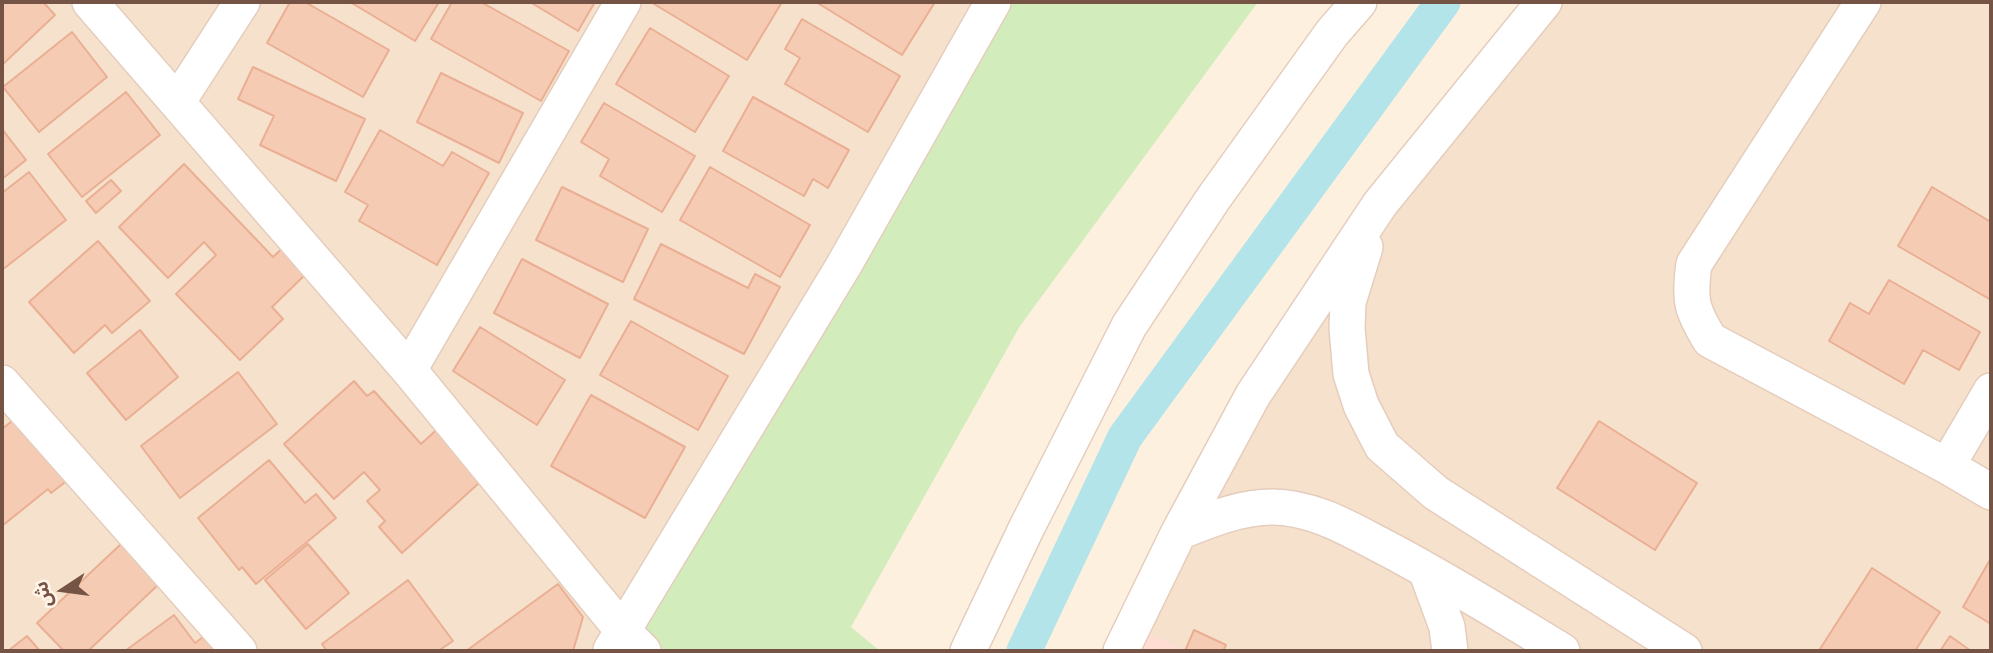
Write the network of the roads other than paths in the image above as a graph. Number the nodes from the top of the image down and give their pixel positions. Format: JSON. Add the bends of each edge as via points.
{"nodes":[{"id":1,"x":90,"y":2,"type":"edge"},
{"id":2,"x":242,"y":2,"type":"edge"},
{"id":3,"x":623,"y":2,"type":"edge"},
{"id":4,"x":993,"y":2,"type":"edge"},
{"id":5,"x":1359,"y":2,"type":"edge"},
{"id":6,"x":1863,"y":2,"type":"edge"},
{"id":7,"x":1539,"y":4,"type":"edge"},
{"id":8,"x":178,"y":101,"type":"junction"},
{"id":9,"x":1380,"y":204,"type":"junction"},
{"id":10,"x":409,"y":370,"type":"junction"},
{"id":11,"x":2,"y":383,"type":"edge"},
{"id":12,"x":1991,"y":391,"type":"edge"},
{"id":13,"x":1947,"y":466,"type":"junction"},
{"id":14,"x":1991,"y":492,"type":"edge"},
{"id":15,"x":1179,"y":532,"type":"junction"},
{"id":16,"x":1426,"y":570,"type":"junction"},
{"id":17,"x":625,"y":644,"type":"edge"},
{"id":18,"x":239,"y":651,"type":"edge"},
{"id":19,"x":968,"y":651,"type":"edge"},
{"id":20,"x":1121,"y":651,"type":"edge"},
{"id":21,"x":1450,"y":651,"type":"edge"},
{"id":22,"x":1562,"y":651,"type":"edge"},
{"id":23,"x":1684,"y":651,"type":"edge"}],
"edges":[{"from":1,"to":8,"type":"street"},
{"from":2,"to":8,"type":"street"},
{"from":3,"to":10,"type":"street"},
{"from":4,"to":17,"type":"street"},
{"from":5,"to":19,"type":"street","via":[[1213,199],[1129,326]]},
{"from":6,"to":13,"type":"street","via":[[1694,264],[1690,291],[1695,315],[1710,340]]},
{"from":7,"to":9,"type":"street"},
{"from":8,"to":10,"type":"street"},
{"from":9,"to":15,"type":"street","via":[[1253,395]]},
{"from":9,"to":23,"type":"street","via":[[1348,302],[1347,328],[1351,374],[1382,446],[1437,494]]},
{"from":10,"to":17,"type":"street"},
{"from":11,"to":18,"type":"street"},
{"from":12,"to":13,"type":"street"},
{"from":13,"to":14,"type":"street"},
{"from":15,"to":16,"type":"street","via":[[1238,512],[1273,507],[1299,510],[1331,520]]},
{"from":15,"to":20,"type":"street"},
{"from":16,"to":21,"type":"street","via":[[1447,627]]},
{"from":16,"to":22,"type":"street"}]}
